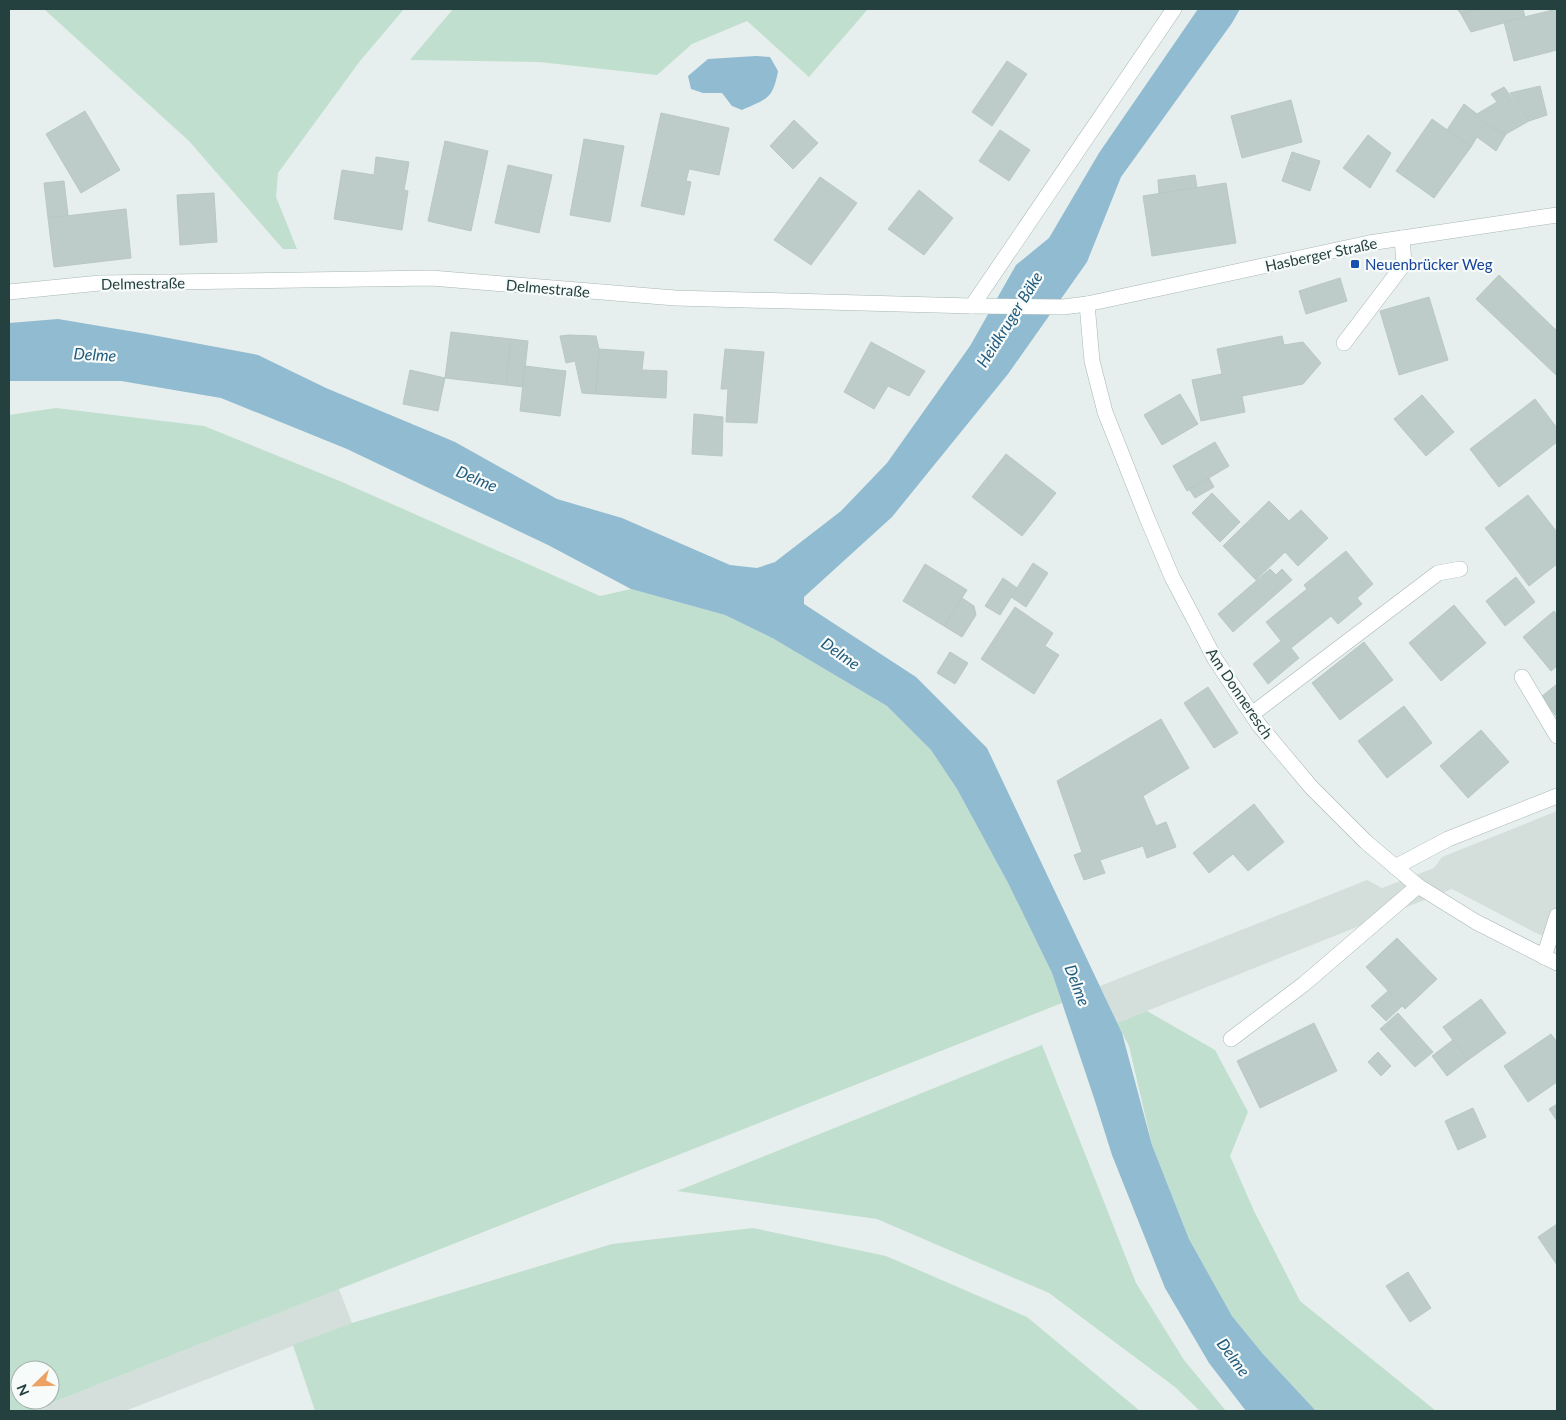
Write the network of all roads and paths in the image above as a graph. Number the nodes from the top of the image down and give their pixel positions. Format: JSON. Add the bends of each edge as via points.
{"nodes":[{"id":1,"x":1174,"y":9,"type":"edge"},
{"id":2,"x":1557,"y":215,"type":"edge"},
{"id":3,"x":1402,"y":238,"type":"junction"},
{"id":4,"x":9,"y":292,"type":"edge"},
{"id":5,"x":1087,"y":304,"type":"junction"},
{"id":6,"x":972,"y":306,"type":"junction"},
{"id":7,"x":1344,"y":343,"type":"dead end"},
{"id":8,"x":1460,"y":569,"type":"dead end"},
{"id":9,"x":1522,"y":677,"type":"dead end"},
{"id":10,"x":1252,"y":714,"type":"junction"},
{"id":11,"x":1557,"y":736,"type":"edge"},
{"id":12,"x":1557,"y":796,"type":"edge"},
{"id":13,"x":1395,"y":867,"type":"junction"},
{"id":14,"x":1418,"y":886,"type":"junction"},
{"id":15,"x":1557,"y":916,"type":"edge"},
{"id":16,"x":1551,"y":960,"type":"edge"},
{"id":17,"x":1231,"y":1039,"type":"dead end"}],
"edges":[{"from":1,"to":6,"type":"street"},
{"from":2,"to":3,"type":"street","name":"Hasberger Straße"},
{"from":3,"to":5,"type":"street","name":"Hasberger Straße"},
{"from":3,"to":7,"type":"street","via":[[1404,264]]},
{"from":4,"to":6,"type":"street","name":"Delmestraße","via":[[100,283],[431,278],[675,298]]},
{"from":5,"to":6,"type":"street","name":"Delmestraße"},
{"from":5,"to":10,"type":"street","name":"Am Donneresch","via":[[1092,361],[1105,412],[1147,518],[1172,578],[1215,659]]},
{"from":8,"to":10,"type":"street","via":[[1438,573]]},
{"from":9,"to":11,"type":"street"},
{"from":10,"to":13,"type":"street","name":"Am Donneresch","via":[[1311,787]]},
{"from":12,"to":13,"type":"street","via":[[1448,840]]},
{"from":13,"to":14,"type":"street","name":"Am Donneresch"},
{"from":14,"to":16,"type":"street","name":"Am Donneresch","via":[[1476,922]]},
{"from":14,"to":17,"type":"street","via":[[1304,984]]},
{"from":15,"to":16,"type":"street"}]}
